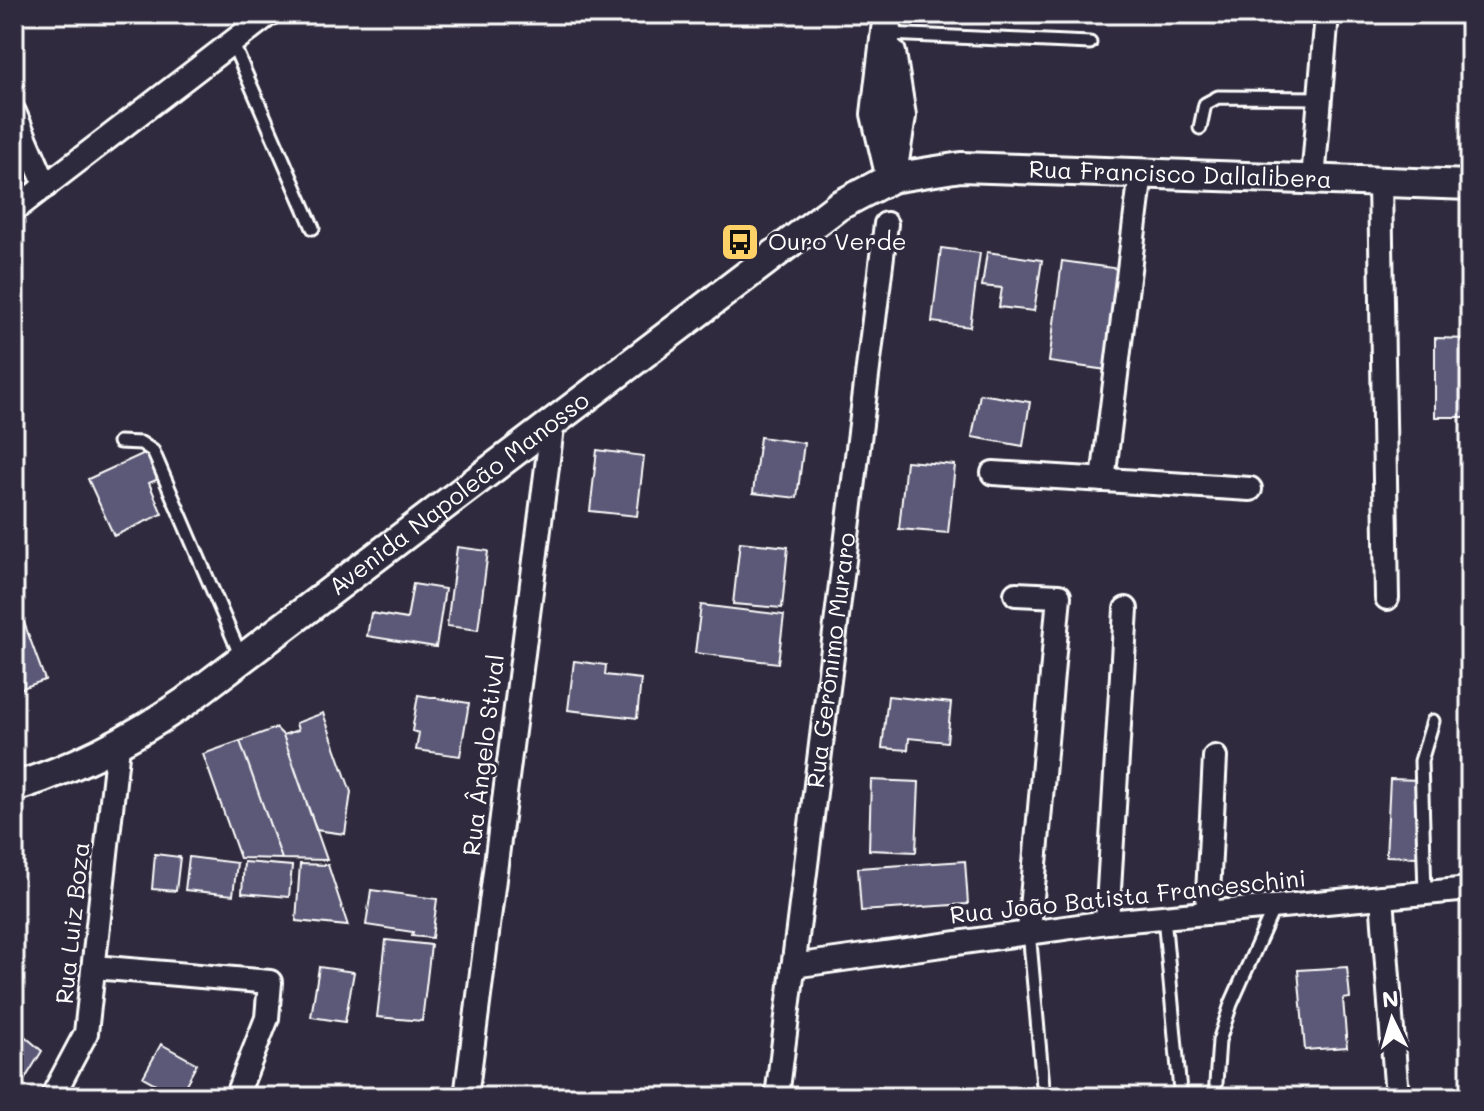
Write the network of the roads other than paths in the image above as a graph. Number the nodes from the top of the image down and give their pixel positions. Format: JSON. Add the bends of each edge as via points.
{"nodes":[{"id":1,"x":269,"y":14,"type":"edge"},
{"id":2,"x":1327,"y":14,"type":"edge"},
{"id":3,"x":888,"y":24,"type":"edge"},
{"id":4,"x":232,"y":42,"type":"junction"},
{"id":5,"x":1090,"y":43,"type":"dead end"},
{"id":6,"x":1322,"y":98,"type":"junction"},
{"id":7,"x":14,"y":112,"type":"edge"},
{"id":8,"x":1200,"y":128,"type":"dead end"},
{"id":9,"x":1141,"y":173,"type":"junction"},
{"id":10,"x":891,"y":178,"type":"junction"},
{"id":11,"x":1313,"y":180,"type":"junction"},
{"id":12,"x":1380,"y":182,"type":"junction"},
{"id":13,"x":1470,"y":185,"type":"edge"},
{"id":14,"x":46,"y":186,"type":"junction"},
{"id":15,"x":14,"y":210,"type":"edge"},
{"id":16,"x":886,"y":224,"type":"dead end"},
{"id":17,"x":313,"y":228,"type":"dead end"},
{"id":18,"x":553,"y":420,"type":"junction"},
{"id":19,"x":119,"y":442,"type":"dead end"},
{"id":20,"x":993,"y":473,"type":"dead end"},
{"id":21,"x":1103,"y":480,"type":"junction"},
{"id":22,"x":1250,"y":489,"type":"dead end"},
{"id":23,"x":1016,"y":594,"type":"dead end"},
{"id":24,"x":1387,"y":598,"type":"dead end"},
{"id":25,"x":1126,"y":609,"type":"dead end"},
{"id":26,"x":242,"y":659,"type":"junction"},
{"id":27,"x":1433,"y":721,"type":"dead end"},
{"id":28,"x":118,"y":746,"type":"junction"},
{"id":29,"x":1215,"y":757,"type":"dead end"},
{"id":30,"x":14,"y":787,"type":"edge"},
{"id":31,"x":1470,"y":889,"type":"edge"},
{"id":32,"x":1425,"y":893,"type":"junction"},
{"id":33,"x":1382,"y":897,"type":"junction"},
{"id":34,"x":1275,"y":907,"type":"junction"},
{"id":35,"x":1207,"y":913,"type":"junction"},
{"id":36,"x":1164,"y":916,"type":"junction"},
{"id":37,"x":1107,"y":922,"type":"junction"},
{"id":38,"x":1029,"y":931,"type":"junction"},
{"id":39,"x":793,"y":966,"type":"junction"},
{"id":40,"x":94,"y":967,"type":"junction"},
{"id":41,"x":1180,"y":1091,"type":"dead end"},
{"id":42,"x":52,"y":1097,"type":"edge"},
{"id":43,"x":236,"y":1097,"type":"edge"},
{"id":44,"x":466,"y":1097,"type":"edge"},
{"id":45,"x":777,"y":1097,"type":"edge"},
{"id":46,"x":1044,"y":1097,"type":"edge"},
{"id":47,"x":1215,"y":1097,"type":"edge"},
{"id":48,"x":1397,"y":1097,"type":"edge"}],
"edges":[{"from":1,"to":4,"type":"street"},
{"from":2,"to":6,"type":"street"},
{"from":3,"to":5,"type":"lane"},
{"from":3,"to":10,"type":"street","via":[[901,116]]},
{"from":4,"to":14,"type":"street"},
{"from":4,"to":17,"type":"lane"},
{"from":6,"to":8,"type":"lane","via":[[1218,97],[1205,104]]},
{"from":6,"to":11,"type":"street"},
{"from":7,"to":14,"type":"street"},
{"from":9,"to":10,"type":"street","name":"Rua Francisco Dallalibera","via":[[961,167]]},
{"from":9,"to":11,"type":"street","name":"Rua Francisco Dallalibera"},
{"from":9,"to":21,"type":"street"},
{"from":10,"to":18,"type":"street","name":"Avenida Napoleão Manosso","via":[[838,206]]},
{"from":11,"to":12,"type":"street","name":"Rua Francisco Dallalibera"},
{"from":12,"to":13,"type":"street","name":"Rua Francisco Dallalibera"},
{"from":12,"to":24,"type":"street"},
{"from":14,"to":15,"type":"street"},
{"from":16,"to":39,"type":"street","name":"Rua Gerônimo Muraro"},
{"from":18,"to":26,"type":"street","name":"Avenida Napoleão Manosso"},
{"from":18,"to":44,"type":"street","name":"Rua Ângelo Stival"},
{"from":19,"to":26,"type":"lane","via":[[141,443],[153,451]]},
{"from":20,"to":21,"type":"street"},
{"from":21,"to":22,"type":"street"},
{"from":23,"to":38,"type":"street","via":[[1059,596]]},
{"from":25,"to":37,"type":"street"},
{"from":26,"to":28,"type":"street","name":"Avenida Napoleão Manosso"},
{"from":27,"to":32,"type":"lane","via":[[1421,761]]},
{"from":28,"to":30,"type":"street","name":"Avenida Napoleão Manosso"},
{"from":28,"to":40,"type":"street","name":"Rua Luiz Boza"},
{"from":29,"to":35,"type":"street"},
{"from":31,"to":32,"type":"street","name":"Rua João Batista Franceschini"},
{"from":32,"to":33,"type":"street","name":"Rua João Batista Franceschini"},
{"from":33,"to":34,"type":"street","name":"Rua João Batista Franceschini"},
{"from":33,"to":48,"type":"street"},
{"from":34,"to":35,"type":"street","name":"Rua João Batista Franceschini"},
{"from":34,"to":47,"type":"lane","via":[[1219,1041]]},
{"from":35,"to":36,"type":"street","name":"Rua João Batista Franceschini"},
{"from":36,"to":37,"type":"street","name":"Rua João Batista Franceschini"},
{"from":36,"to":41,"type":"lane"},
{"from":37,"to":38,"type":"street","name":"Rua João Batista Franceschini"},
{"from":38,"to":39,"type":"street","name":"Rua João Batista Franceschini"},
{"from":38,"to":46,"type":"lane"},
{"from":39,"to":45,"type":"street","name":"Rua Gerônimo Muraro"},
{"from":40,"to":42,"type":"street","name":"Rua Luiz Boza","via":[[86,1033]]},
{"from":40,"to":43,"type":"street","via":[[270,982],[267,1018]]}]}
